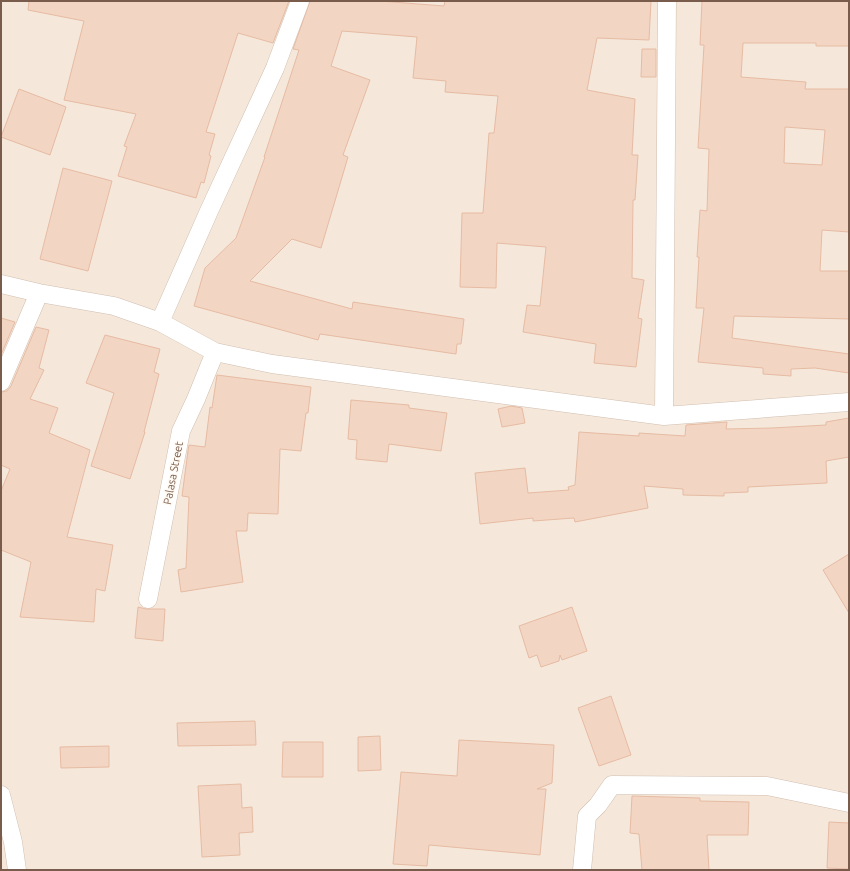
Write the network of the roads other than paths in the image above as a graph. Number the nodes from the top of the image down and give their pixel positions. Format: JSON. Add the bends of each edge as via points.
{"nodes":[{"id":1,"x":300,"y":1,"type":"edge"},
{"id":2,"x":668,"y":1,"type":"edge"},
{"id":3,"x":1,"y":284,"type":"edge"},
{"id":4,"x":39,"y":293,"type":"junction"},
{"id":5,"x":160,"y":322,"type":"junction"},
{"id":6,"x":215,"y":352,"type":"junction"},
{"id":7,"x":1,"y":382,"type":"edge"},
{"id":8,"x":849,"y":402,"type":"edge"},
{"id":9,"x":664,"y":416,"type":"junction"},
{"id":10,"x":148,"y":599,"type":"dead end"},
{"id":11,"x":1,"y":795,"type":"edge"},
{"id":12,"x":849,"y":802,"type":"edge"},
{"id":13,"x":17,"y":870,"type":"edge"},
{"id":14,"x":582,"y":870,"type":"edge"}],
"edges":[{"from":1,"to":5,"type":"street","via":[[275,68]]},
{"from":2,"to":9,"type":"street"},
{"from":3,"to":4,"type":"street"},
{"from":4,"to":5,"type":"street","via":[[114,306]]},
{"from":4,"to":7,"type":"street"},
{"from":5,"to":6,"type":"street"},
{"from":6,"to":9,"type":"street","via":[[272,364]]},
{"from":6,"to":10,"type":"street","name":"Palasa Street","via":[[181,431]]},
{"from":8,"to":9,"type":"street"},
{"from":11,"to":13,"type":"street"},
{"from":12,"to":14,"type":"street","via":[[767,786],[612,785],[587,816]]}]}
